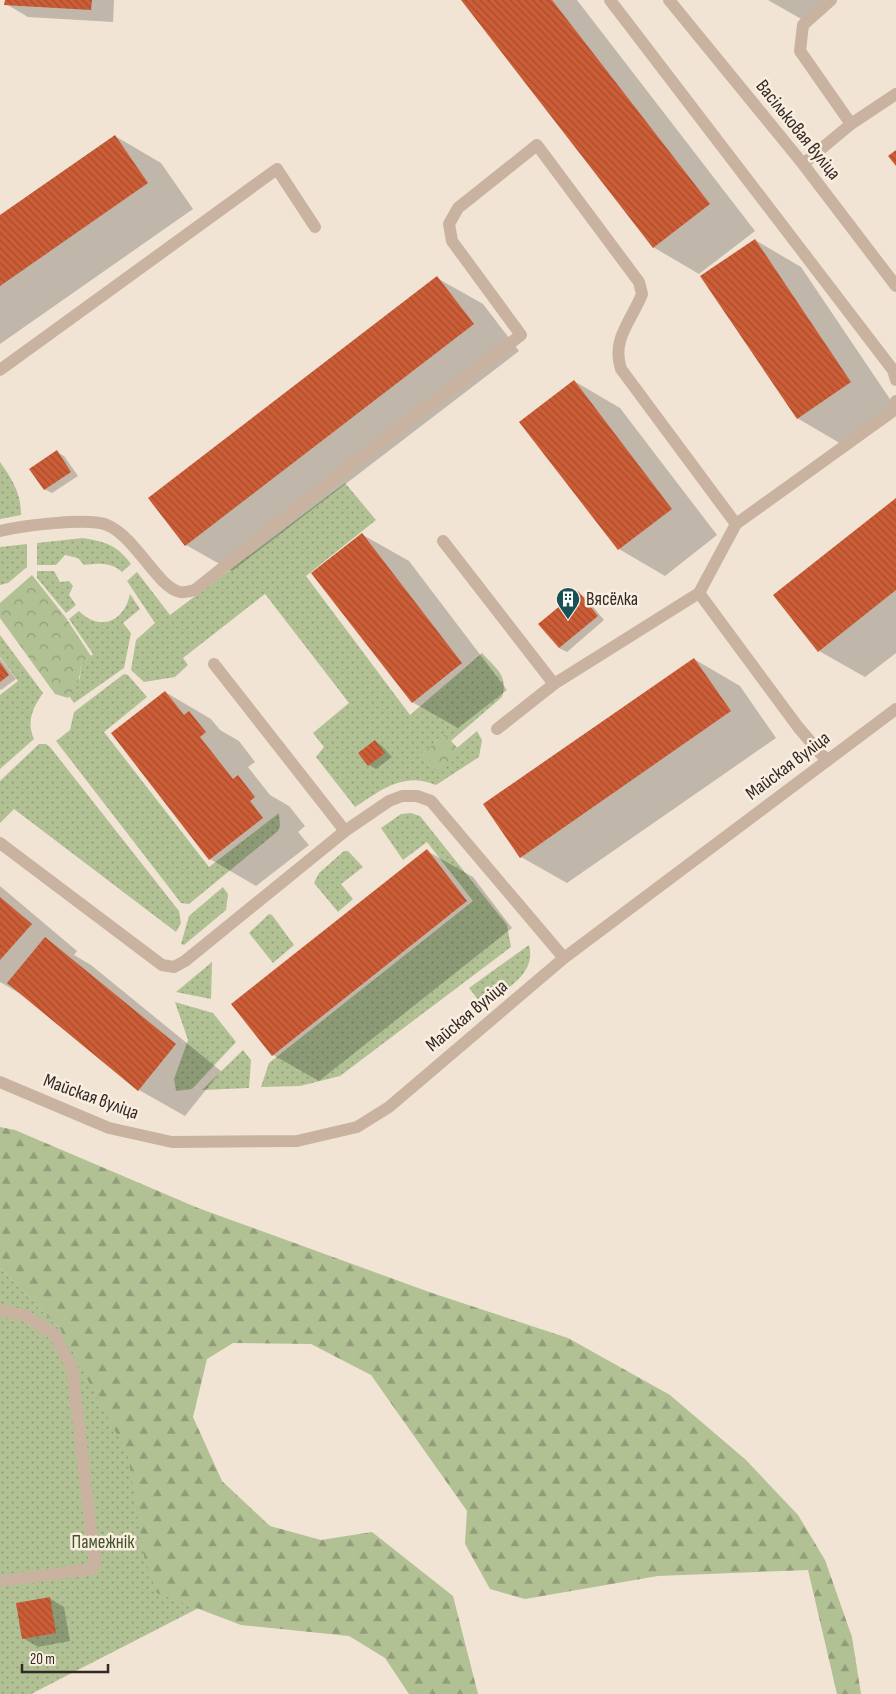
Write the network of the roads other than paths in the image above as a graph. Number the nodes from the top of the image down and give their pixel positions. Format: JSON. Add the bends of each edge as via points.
{"nodes":[{"id":1,"x":610,"y":0,"type":"edge"},
{"id":2,"x":669,"y":0,"type":"edge"},
{"id":3,"x":831,"y":0,"type":"edge"},
{"id":4,"x":896,"y":94,"type":"edge"},
{"id":5,"x":851,"y":124,"type":"junction"},
{"id":6,"x":803,"y":164,"type":"junction"},
{"id":7,"x":315,"y":227,"type":"dead end"},
{"id":8,"x":896,"y":286,"type":"edge"},
{"id":9,"x":0,"y":370,"type":"edge"},
{"id":10,"x":896,"y":380,"type":"edge"},
{"id":11,"x":896,"y":401,"type":"edge"},
{"id":12,"x":736,"y":524,"type":"junction"},
{"id":13,"x":0,"y":532,"type":"edge"},
{"id":14,"x":442,"y":541,"type":"dead end"},
{"id":15,"x":700,"y":593,"type":"junction"},
{"id":16,"x":214,"y":664,"type":"dead end"},
{"id":17,"x":554,"y":684,"type":"junction"},
{"id":18,"x":896,"y":709,"type":"edge"},
{"id":19,"x":497,"y":728,"type":"dead end"},
{"id":20,"x":827,"y":761,"type":"junction"},
{"id":21,"x":345,"y":831,"type":"junction"},
{"id":22,"x":0,"y":843,"type":"edge"},
{"id":23,"x":564,"y":958,"type":"junction"},
{"id":24,"x":0,"y":1082,"type":"edge"},
{"id":25,"x":0,"y":1310,"type":"edge"},
{"id":26,"x":0,"y":1581,"type":"edge"}],
"edges":[{"from":1,"to":10,"type":"street","via":[[893,370]]},
{"from":2,"to":6,"type":"street","name":"Васільковая вуліца"},
{"from":3,"to":5,"type":"street","via":[[803,26],[800,51]]},
{"from":4,"to":5,"type":"street"},
{"from":5,"to":6,"type":"street"},
{"from":6,"to":8,"type":"street","name":"Васільковая вуліца"},
{"from":7,"to":9,"type":"street","via":[[277,169]]},
{"from":11,"to":12,"type":"street","via":[[893,410]]},
{"from":12,"to":13,"type":"street","via":[[621,369],[616,355],[619,340],[642,294],[639,282],[537,145],[458,208],[449,224],[452,241],[521,335],[352,464],[195,590],[181,592],[168,585],[127,537],[106,524],[80,522]]},
{"from":12,"to":15,"type":"street"},
{"from":14,"to":17,"type":"street"},
{"from":15,"to":17,"type":"street"},
{"from":15,"to":20,"type":"street","via":[[798,727]]},
{"from":16,"to":21,"type":"street"},
{"from":17,"to":19,"type":"street"},
{"from":18,"to":20,"type":"street","name":"Майская вуліца"},
{"from":20,"to":23,"type":"street","name":"Майская вуліца"},
{"from":21,"to":22,"type":"street","via":[[174,967],[162,965]]},
{"from":21,"to":23,"type":"street","via":[[389,801],[402,796],[417,796],[431,801]]},
{"from":23,"to":24,"type":"street","name":"Майская вуліца","via":[[389,1107],[357,1127],[298,1141],[172,1142],[109,1128]]},
{"from":25,"to":26,"type":"street","via":[[26,1316],[55,1335],[72,1368],[95,1563],[92,1570]]}]}
